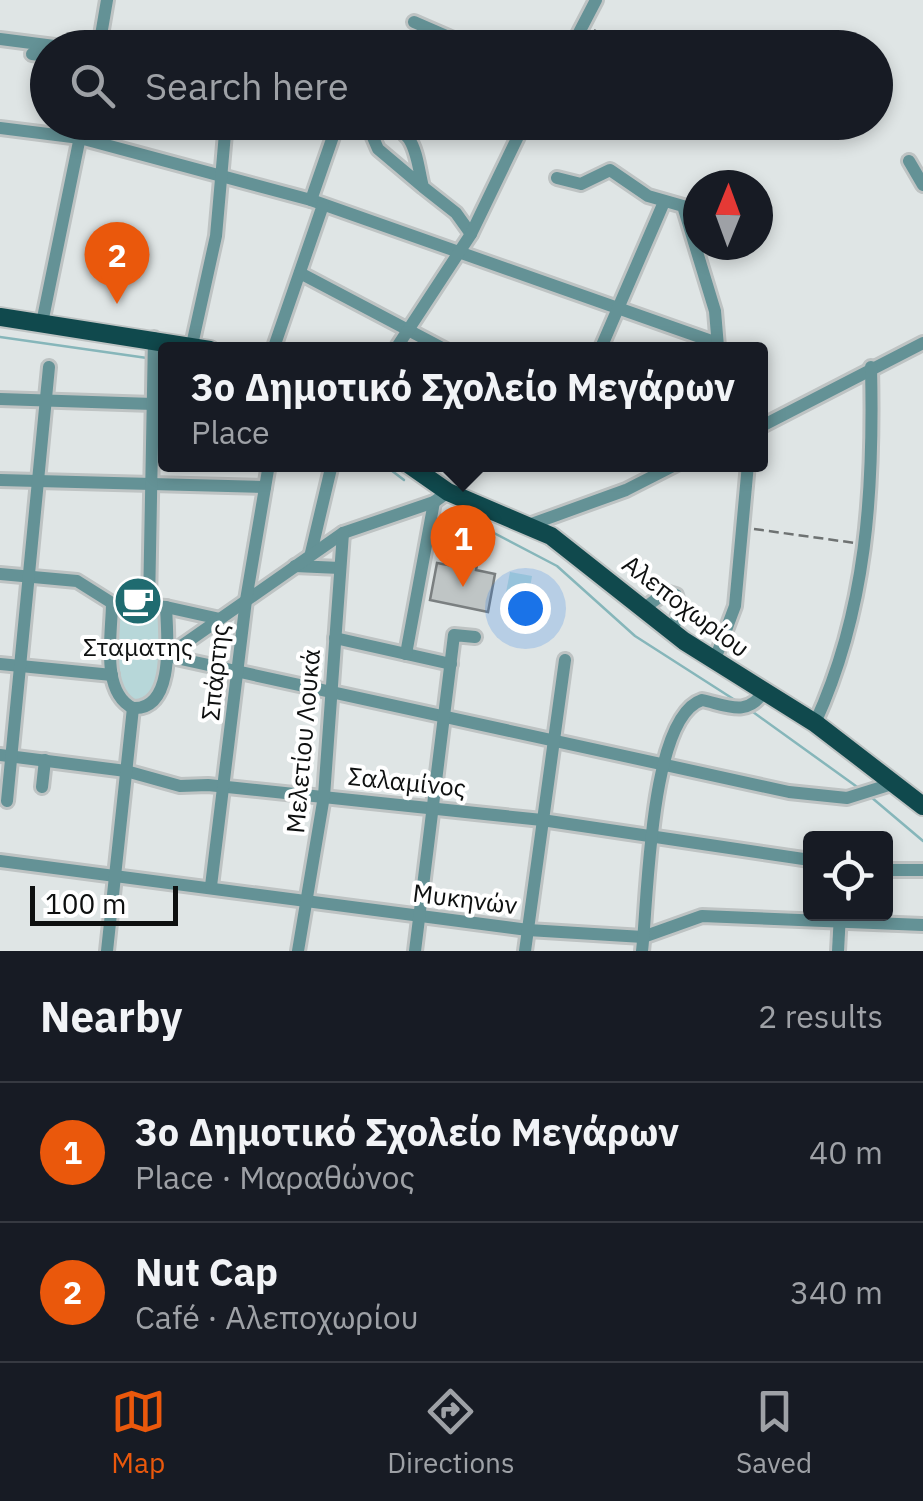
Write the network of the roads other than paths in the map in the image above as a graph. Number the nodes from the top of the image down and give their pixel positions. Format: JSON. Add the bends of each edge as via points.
{"nodes":[{"id":1,"x":107,"y":0,"type":"edge"},
{"id":2,"x":596,"y":0,"type":"edge"},
{"id":3,"x":414,"y":22,"type":"dead end"},
{"id":4,"x":102,"y":30,"type":"edge"},
{"id":5,"x":432,"y":30,"type":"edge"},
{"id":6,"x":580,"y":30,"type":"edge"},
{"id":7,"x":0,"y":39,"type":"edge"},
{"id":8,"x":30,"y":43,"type":"edge"},
{"id":9,"x":0,"y":128,"type":"edge"},
{"id":10,"x":30,"y":132,"type":"edge"},
{"id":11,"x":80,"y":140,"type":"edge"},
{"id":12,"x":88,"y":140,"type":"edge"},
{"id":13,"x":224,"y":140,"type":"edge"},
{"id":14,"x":333,"y":140,"type":"edge"},
{"id":15,"x":374,"y":140,"type":"edge"},
{"id":16,"x":409,"y":140,"type":"edge"},
{"id":17,"x":516,"y":140,"type":"edge"},
{"id":18,"x":909,"y":162,"type":"dead end"},
{"id":19,"x":221,"y":175,"type":"junction"},
{"id":20,"x":556,"y":178,"type":"dead end"},
{"id":21,"x":923,"y":185,"type":"edge"},
{"id":22,"x":423,"y":187,"type":"junction"},
{"id":23,"x":664,"y":202,"type":"junction"},
{"id":24,"x":317,"y":203,"type":"junction"},
{"id":25,"x":470,"y":234,"type":"junction"},
{"id":26,"x":457,"y":254,"type":"junction"},
{"id":27,"x":300,"y":273,"type":"junction"},
{"id":28,"x":620,"y":309,"type":"junction"},
{"id":29,"x":0,"y":316,"type":"edge"},
{"id":30,"x":42,"y":323,"type":"junction"},
{"id":31,"x":410,"y":329,"type":"junction"},
{"id":32,"x":202,"y":342,"type":"edge"},
{"id":33,"x":276,"y":342,"type":"edge"},
{"id":34,"x":401,"y":342,"type":"edge"},
{"id":35,"x":432,"y":342,"type":"edge"},
{"id":36,"x":604,"y":342,"type":"edge"},
{"id":37,"x":707,"y":342,"type":"edge"},
{"id":38,"x":718,"y":342,"type":"edge"},
{"id":39,"x":923,"y":343,"type":"edge"},
{"id":40,"x":154,"y":344,"type":"junction"},
{"id":41,"x":158,"y":344,"type":"edge"},
{"id":42,"x":49,"y":367,"type":"dead end"},
{"id":43,"x":871,"y":367,"type":"junction"},
{"id":44,"x":0,"y":398,"type":"edge"},
{"id":45,"x":48,"y":400,"type":"junction"},
{"id":46,"x":153,"y":404,"type":"junction"},
{"id":47,"x":768,"y":423,"type":"edge"},
{"id":48,"x":268,"y":472,"type":"edge"},
{"id":49,"x":330,"y":472,"type":"edge"},
{"id":50,"x":416,"y":472,"type":"edge"},
{"id":51,"x":653,"y":472,"type":"edge"},
{"id":52,"x":747,"y":472,"type":"edge"},
{"id":53,"x":0,"y":480,"type":"edge"},
{"id":54,"x":40,"y":482,"type":"junction"},
{"id":55,"x":152,"y":484,"type":"junction"},
{"id":56,"x":265,"y":487,"type":"junction"},
{"id":57,"x":441,"y":497,"type":"junction"},
{"id":58,"x":530,"y":524,"type":"junction"},
{"id":59,"x":342,"y":533,"type":"junction"},
{"id":60,"x":310,"y":552,"type":"junction"},
{"id":61,"x":294,"y":566,"type":"junction"},
{"id":62,"x":340,"y":568,"type":"junction"},
{"id":63,"x":0,"y":574,"type":"edge"},
{"id":64,"x":30,"y":575,"type":"junction"},
{"id":65,"x":246,"y":600,"type":"junction"},
{"id":66,"x":112,"y":603,"type":"junction"},
{"id":67,"x":149,"y":606,"type":"junction"},
{"id":68,"x":166,"y":607,"type":"junction"},
{"id":69,"x":643,"y":610,"type":"junction"},
{"id":70,"x":220,"y":619,"type":"junction"},
{"id":71,"x":672,"y":632,"type":"junction"},
{"id":72,"x":475,"y":637,"type":"dead end"},
{"id":73,"x":335,"y":638,"type":"junction"},
{"id":74,"x":406,"y":654,"type":"junction"},
{"id":75,"x":167,"y":656,"type":"junction"},
{"id":76,"x":565,"y":660,"type":"dead end"},
{"id":77,"x":714,"y":662,"type":"junction"},
{"id":78,"x":0,"y":664,"type":"edge"},
{"id":79,"x":451,"y":664,"type":"junction"},
{"id":80,"x":21,"y":665,"type":"junction"},
{"id":81,"x":238,"y":674,"type":"junction"},
{"id":82,"x":112,"y":676,"type":"junction"},
{"id":83,"x":764,"y":692,"type":"junction"},
{"id":84,"x":331,"y":693,"type":"junction"},
{"id":85,"x":133,"y":708,"type":"junction"},
{"id":86,"x":444,"y":716,"type":"junction"},
{"id":87,"x":815,"y":724,"type":"junction"},
{"id":88,"x":554,"y":739,"type":"junction"},
{"id":89,"x":5,"y":755,"type":"edge"},
{"id":90,"x":45,"y":760,"type":"junction"},
{"id":91,"x":663,"y":763,"type":"junction"},
{"id":92,"x":126,"y":771,"type":"junction"},
{"id":93,"x":895,"y":783,"type":"junction"},
{"id":94,"x":225,"y":786,"type":"junction"},
{"id":95,"x":42,"y":787,"type":"dead end"},
{"id":96,"x":324,"y":796,"type":"junction"},
{"id":97,"x":7,"y":801,"type":"dead end"},
{"id":98,"x":923,"y":806,"type":"edge"},
{"id":99,"x":433,"y":807,"type":"junction"},
{"id":100,"x":542,"y":820,"type":"junction"},
{"id":101,"x":652,"y":838,"type":"junction"},
{"id":102,"x":803,"y":859,"type":"edge"},
{"id":103,"x":0,"y":860,"type":"edge"},
{"id":104,"x":893,"y":870,"type":"edge"},
{"id":105,"x":923,"y":870,"type":"edge"},
{"id":106,"x":114,"y":874,"type":"junction"},
{"id":107,"x":210,"y":886,"type":"junction"},
{"id":108,"x":307,"y":901,"type":"junction"},
{"id":109,"x":419,"y":916,"type":"junction"},
{"id":110,"x":803,"y":917,"type":"edge"},
{"id":111,"x":839,"y":921,"type":"edge"},
{"id":112,"x":887,"y":921,"type":"edge"},
{"id":113,"x":923,"y":924,"type":"edge"},
{"id":114,"x":528,"y":930,"type":"junction"},
{"id":115,"x":643,"y":944,"type":"edge"},
{"id":116,"x":106,"y":951,"type":"edge"},
{"id":117,"x":298,"y":951,"type":"edge"},
{"id":118,"x":415,"y":951,"type":"edge"},
{"id":119,"x":525,"y":951,"type":"edge"},
{"id":120,"x":838,"y":951,"type":"edge"}],
"edges":[{"from":1,"to":4,"type":"street"},
{"from":2,"to":6,"type":"street"},
{"from":3,"to":5,"type":"street"},
{"from":7,"to":8,"type":"street"},
{"from":9,"to":10,"type":"street"},
{"from":11,"to":30,"type":"street"},
{"from":12,"to":19,"type":"street"},
{"from":13,"to":19,"type":"street"},
{"from":14,"to":24,"type":"street"},
{"from":15,"to":22,"type":"street"},
{"from":16,"to":22,"type":"street"},
{"from":17,"to":25,"type":"street"},
{"from":18,"to":21,"type":"street"},
{"from":19,"to":24,"type":"street"},
{"from":19,"to":32,"type":"street"},
{"from":20,"to":23,"type":"street","via":[[581,184],[610,170]]},
{"from":22,"to":25,"type":"street","via":[[456,212]]},
{"from":23,"to":28,"type":"street"},
{"from":23,"to":38,"type":"street","via":[[686,209]]},
{"from":24,"to":26,"type":"street"},
{"from":24,"to":27,"type":"street"},
{"from":25,"to":26,"type":"street"},
{"from":26,"to":28,"type":"street"},
{"from":26,"to":31,"type":"street"},
{"from":27,"to":31,"type":"street"},
{"from":27,"to":33,"type":"street"},
{"from":28,"to":36,"type":"street"},
{"from":28,"to":37,"type":"street"},
{"from":29,"to":30,"type":"main road"},
{"from":30,"to":40,"type":"main road"},
{"from":31,"to":34,"type":"street"},
{"from":31,"to":35,"type":"street"},
{"from":39,"to":43,"type":"street"},
{"from":40,"to":41,"type":"main road"},
{"from":40,"to":46,"type":"street"},
{"from":42,"to":45,"type":"street"},
{"from":43,"to":47,"type":"street"},
{"from":43,"to":87,"type":"street","via":[[866,544],[854,616]]},
{"from":44,"to":45,"type":"street"},
{"from":45,"to":46,"type":"street"},
{"from":45,"to":54,"type":"street"},
{"from":46,"to":55,"type":"street"},
{"from":48,"to":56,"type":"street","name":"Σπάρτης"},
{"from":49,"to":60,"type":"street"},
{"from":50,"to":57,"type":"main road","name":"Αλεποχωρίου"},
{"from":51,"to":58,"type":"street"},
{"from":52,"to":77,"type":"street","via":[[732,622]]},
{"from":53,"to":54,"type":"street"},
{"from":54,"to":55,"type":"street"},
{"from":54,"to":64,"type":"street"},
{"from":55,"to":56,"type":"street"},
{"from":55,"to":67,"type":"street"},
{"from":56,"to":65,"type":"street","name":"Σπάρτης"},
{"from":57,"to":58,"type":"main road","name":"Αλεποχωρίου"},
{"from":57,"to":59,"type":"street"},
{"from":57,"to":74,"type":"street"},
{"from":58,"to":69,"type":"main road","name":"Αλεποχωρίου"},
{"from":59,"to":60,"type":"street"},
{"from":59,"to":62,"type":"street","name":"Μελετίου Λουκά"},
{"from":60,"to":61,"type":"street"},
{"from":61,"to":62,"type":"street"},
{"from":61,"to":65,"type":"street"},
{"from":62,"to":73,"type":"street","name":"Μελετίου Λουκά"},
{"from":63,"to":64,"type":"street"},
{"from":64,"to":66,"type":"street","via":[[77,581]]},
{"from":64,"to":80,"type":"street"},
{"from":65,"to":70,"type":"street"},
{"from":65,"to":81,"type":"street","name":"Σπάρτης"},
{"from":66,"to":67,"type":"street"},
{"from":66,"to":82,"type":"street"},
{"from":67,"to":68,"type":"street"},
{"from":68,"to":70,"type":"street"},
{"from":68,"to":75,"type":"street"},
{"from":69,"to":71,"type":"main road","name":"Αλεποχωρίου"},
{"from":69,"to":71,"type":"street","via":[[666,592],[676,595],[680,610]]},
{"from":70,"to":75,"type":"street"},
{"from":71,"to":77,"type":"main road","name":"Αλεποχωρίου"},
{"from":72,"to":79,"type":"street","via":[[454,634]]},
{"from":73,"to":74,"type":"street"},
{"from":73,"to":84,"type":"street","name":"Μελετίου Λουκά"},
{"from":74,"to":79,"type":"street"},
{"from":75,"to":81,"type":"street"},
{"from":75,"to":85,"type":"street","via":[[154,701]]},
{"from":76,"to":88,"type":"street"},
{"from":77,"to":83,"type":"main road","name":"Αλεποχωρίου"},
{"from":78,"to":80,"type":"street"},
{"from":79,"to":86,"type":"street"},
{"from":80,"to":82,"type":"street"},
{"from":80,"to":89,"type":"street"},
{"from":81,"to":84,"type":"street"},
{"from":81,"to":94,"type":"street","name":"Σπάρτης"},
{"from":82,"to":85,"type":"street","via":[[120,698]]},
{"from":83,"to":87,"type":"main road","name":"Αλεποχωρίου"},
{"from":83,"to":91,"type":"street","via":[[738,710],[702,700],[691,704]]},
{"from":84,"to":86,"type":"street"},
{"from":84,"to":96,"type":"street","name":"Μελετίου Λουκά"},
{"from":85,"to":92,"type":"street"},
{"from":86,"to":88,"type":"street"},
{"from":86,"to":99,"type":"street"},
{"from":87,"to":93,"type":"main road","name":"Αλεποχωρίου"},
{"from":88,"to":91,"type":"street"},
{"from":88,"to":100,"type":"street"},
{"from":89,"to":90,"type":"street","name":"Σαλαμίνος"},
{"from":89,"to":97,"type":"street"},
{"from":90,"to":92,"type":"street","name":"Σαλαμίνος"},
{"from":90,"to":95,"type":"street"},
{"from":91,"to":93,"type":"street","via":[[830,799]]},
{"from":91,"to":101,"type":"street"},
{"from":92,"to":94,"type":"street","name":"Σαλαμίνος","via":[[180,786]]},
{"from":92,"to":106,"type":"street"},
{"from":93,"to":98,"type":"main road","name":"Αλεποχωρίου"},
{"from":94,"to":96,"type":"street","name":"Σαλαμίνος"},
{"from":94,"to":107,"type":"street","name":"Σπάρτης"},
{"from":96,"to":99,"type":"street","name":"Σαλαμίνος"},
{"from":96,"to":108,"type":"street","name":"Μελετίου Λουκά"},
{"from":99,"to":100,"type":"street","name":"Σαλαμίνος"},
{"from":99,"to":109,"type":"street"},
{"from":100,"to":101,"type":"street","name":"Σαλαμίνος"},
{"from":100,"to":114,"type":"street"},
{"from":101,"to":102,"type":"street","name":"Σαλαμίνος"},
{"from":101,"to":115,"type":"street"},
{"from":103,"to":106,"type":"street","name":"Μυκηνών"},
{"from":104,"to":105,"type":"street"},
{"from":106,"to":107,"type":"street","name":"Μυκηνών"},
{"from":106,"to":116,"type":"street"},
{"from":107,"to":108,"type":"street","name":"Μυκηνών"},
{"from":108,"to":109,"type":"street","name":"Μυκηνών"},
{"from":108,"to":117,"type":"street","name":"Μελετίου Λουκά"},
{"from":109,"to":114,"type":"street","name":"Μυκηνών"},
{"from":109,"to":118,"type":"street"},
{"from":110,"to":115,"type":"street","name":"Μυκηνών","via":[[702,916]]},
{"from":111,"to":120,"type":"street"},
{"from":112,"to":113,"type":"street","name":"Μυκηνών"},
{"from":114,"to":115,"type":"street","name":"Μυκηνών"},
{"from":114,"to":119,"type":"street"}]}
